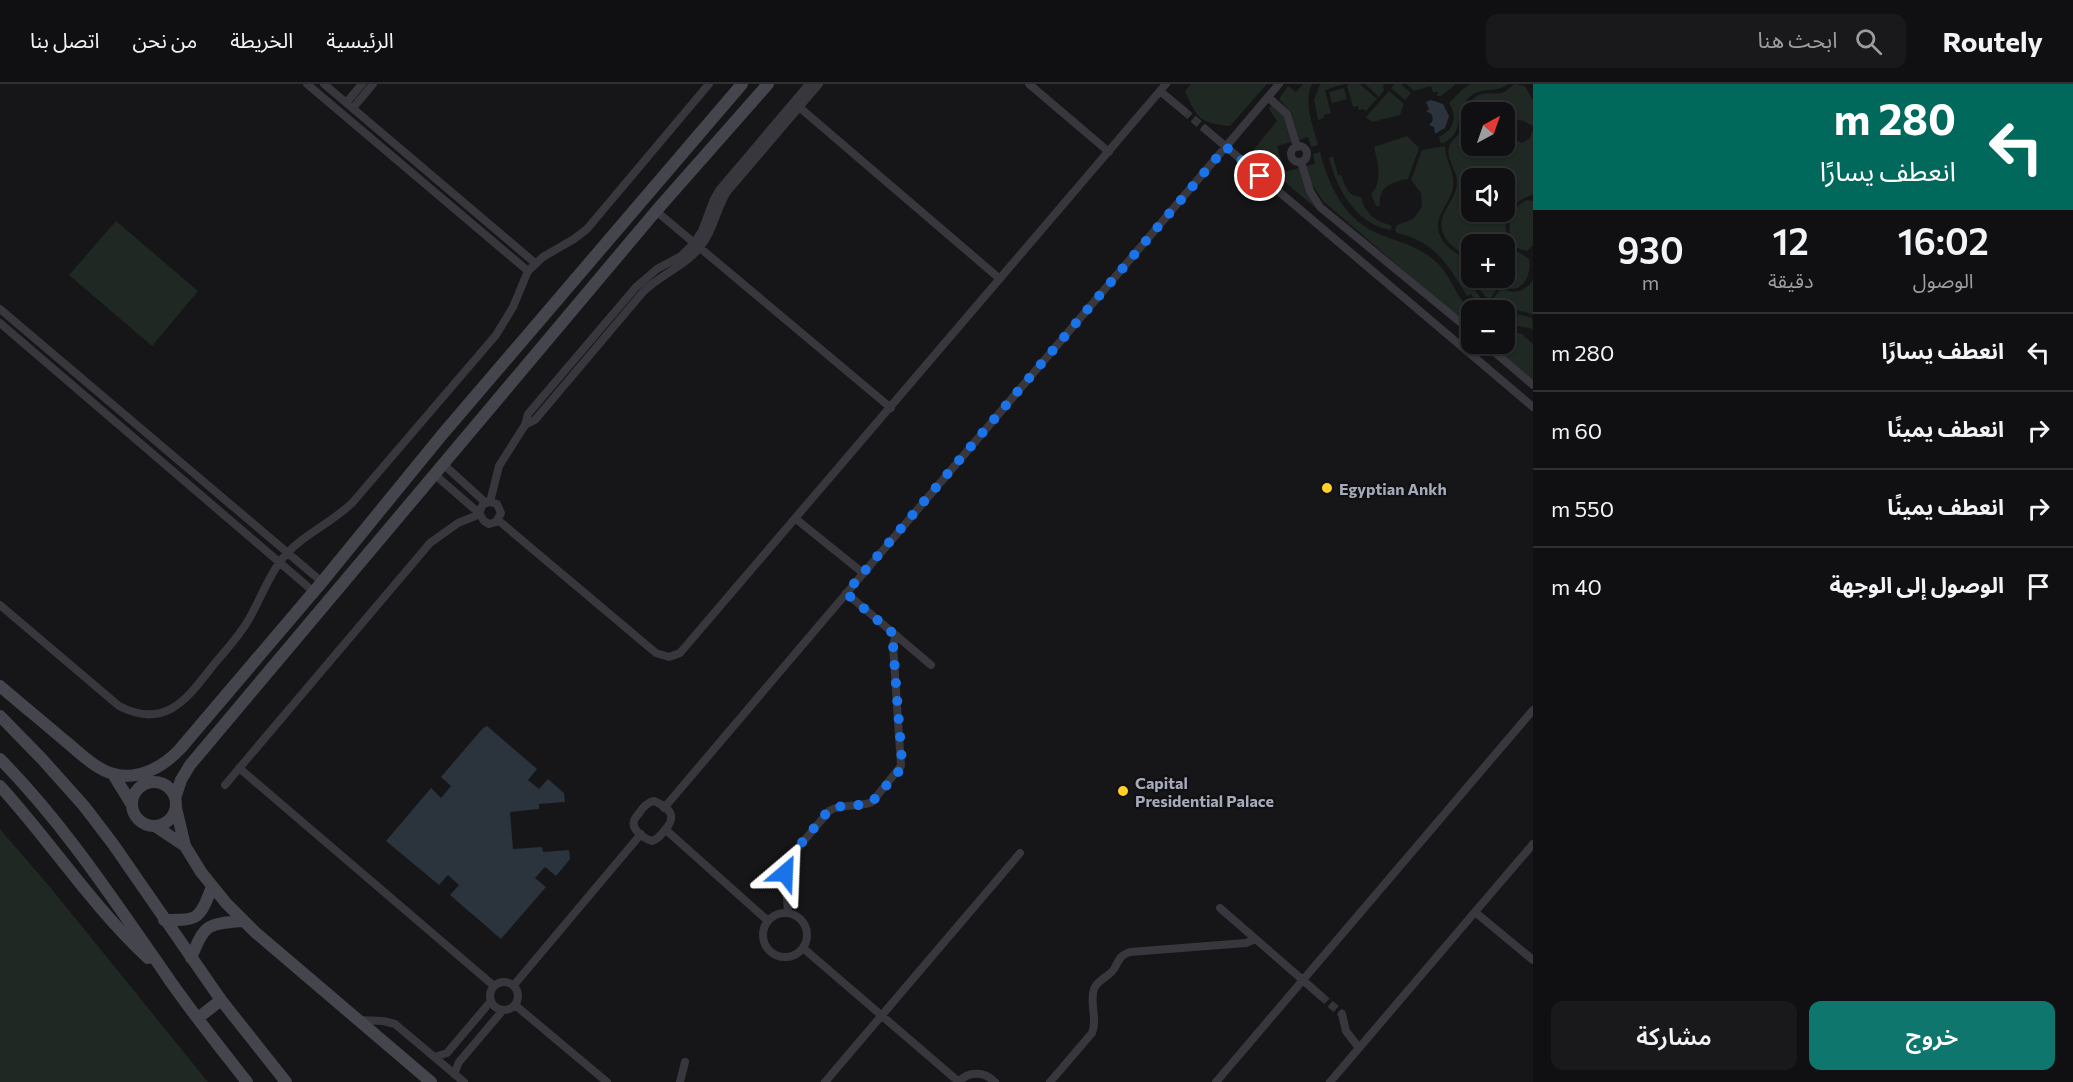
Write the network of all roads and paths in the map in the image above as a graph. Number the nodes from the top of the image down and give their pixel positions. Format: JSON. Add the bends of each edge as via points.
{"nodes":[{"id":1,"x":307,"y":84,"type":"edge"},
{"id":2,"x":324,"y":84,"type":"edge"},
{"id":3,"x":362,"y":84,"type":"edge"},
{"id":4,"x":373,"y":84,"type":"edge"},
{"id":5,"x":709,"y":84,"type":"edge"},
{"id":6,"x":742,"y":84,"type":"edge"},
{"id":7,"x":768,"y":84,"type":"edge"},
{"id":8,"x":808,"y":84,"type":"edge"},
{"id":9,"x":819,"y":84,"type":"edge"},
{"id":10,"x":1029,"y":84,"type":"edge"},
{"id":11,"x":1279,"y":84,"type":"edge"},
{"id":12,"x":1163,"y":88,"type":"edge"},
{"id":13,"x":1268,"y":97,"type":"junction"},
{"id":14,"x":349,"y":105,"type":"junction"},
{"id":15,"x":799,"y":107,"type":"junction"},
{"id":16,"x":1184,"y":111,"type":"tunnel mouth"},
{"id":17,"x":1205,"y":129,"type":"tunnel mouth"},
{"id":18,"x":1226,"y":147,"type":"junction"},
{"id":19,"x":1109,"y":152,"type":"junction"},
{"id":20,"x":656,"y":211,"type":"junction"},
{"id":21,"x":610,"y":238,"type":"junction"},
{"id":22,"x":697,"y":246,"type":"junction"},
{"id":23,"x":624,"y":250,"type":"junction"},
{"id":24,"x":535,"y":263,"type":"junction"},
{"id":25,"x":528,"y":271,"type":"junction"},
{"id":26,"x":1000,"y":279,"type":"junction"},
{"id":27,"x":0,"y":309,"type":"edge"},
{"id":28,"x":0,"y":322,"type":"edge"},
{"id":29,"x":1461,"y":323,"type":"edge"},
{"id":30,"x":534,"y":328,"type":"junction"},
{"id":31,"x":547,"y":340,"type":"junction"},
{"id":32,"x":1497,"y":354,"type":"edge"},
{"id":33,"x":1533,"y":385,"type":"edge"},
{"id":34,"x":1533,"y":407,"type":"edge"},
{"id":35,"x":891,"y":408,"type":"junction"},
{"id":36,"x":442,"y":464,"type":"junction"},
{"id":37,"x":434,"y":474,"type":"junction"},
{"id":38,"x":488,"y":502,"type":"junction"},
{"id":39,"x":479,"y":513,"type":"junction"},
{"id":40,"x":796,"y":519,"type":"junction"},
{"id":41,"x":498,"y":520,"type":"junction"},
{"id":42,"x":287,"y":553,"type":"junction"},
{"id":43,"x":280,"y":562,"type":"junction"},
{"id":44,"x":863,"y":573,"type":"junction"},
{"id":45,"x":322,"y":582,"type":"junction"},
{"id":46,"x":314,"y":592,"type":"junction"},
{"id":47,"x":846,"y":593,"type":"junction"},
{"id":48,"x":0,"y":605,"type":"edge"},
{"id":49,"x":896,"y":636,"type":"junction"},
{"id":50,"x":931,"y":665,"type":"dead end"},
{"id":51,"x":0,"y":686,"type":"edge"},
{"id":52,"x":1533,"y":710,"type":"edge"},
{"id":53,"x":0,"y":716,"type":"edge"},
{"id":54,"x":0,"y":759,"type":"edge"},
{"id":55,"x":239,"y":768,"type":"junction"},
{"id":56,"x":113,"y":774,"type":"junction"},
{"id":57,"x":148,"y":777,"type":"junction"},
{"id":58,"x":225,"y":785,"type":"dead end"},
{"id":59,"x":0,"y":786,"type":"edge"},
{"id":60,"x":176,"y":803,"type":"junction"},
{"id":61,"x":132,"y":805,"type":"junction"},
{"id":62,"x":664,"y":808,"type":"junction"},
{"id":63,"x":155,"y":826,"type":"junction"},
{"id":64,"x":666,"y":830,"type":"junction"},
{"id":65,"x":641,"y":834,"type":"junction"},
{"id":66,"x":1533,"y":844,"type":"edge"},
{"id":67,"x":185,"y":846,"type":"junction"},
{"id":68,"x":1020,"y":854,"type":"dead end"},
{"id":69,"x":212,"y":887,"type":"junction"},
{"id":70,"x":1220,"y":908,"type":"dead end"},
{"id":71,"x":788,"y":912,"type":"junction"},
{"id":72,"x":1475,"y":912,"type":"junction"},
{"id":73,"x":164,"y":920,"type":"junction"},
{"id":74,"x":768,"y":920,"type":"junction"},
{"id":75,"x":243,"y":921,"type":"junction"},
{"id":76,"x":1255,"y":939,"type":"junction"},
{"id":77,"x":803,"y":948,"type":"junction"},
{"id":78,"x":191,"y":958,"type":"junction"},
{"id":79,"x":1533,"y":960,"type":"edge"},
{"id":80,"x":163,"y":971,"type":"junction"},
{"id":81,"x":1302,"y":980,"type":"junction"},
{"id":82,"x":514,"y":985,"type":"junction"},
{"id":83,"x":494,"y":986,"type":"junction"},
{"id":84,"x":1321,"y":996,"type":"tunnel mouth"},
{"id":85,"x":221,"y":1000,"type":"junction"},
{"id":86,"x":491,"y":1001,"type":"junction"},
{"id":87,"x":515,"y":1005,"type":"junction"},
{"id":88,"x":484,"y":1009,"type":"junction"},
{"id":89,"x":503,"y":1010,"type":"junction"},
{"id":90,"x":1342,"y":1014,"type":"tunnel mouth"},
{"id":91,"x":881,"y":1015,"type":"junction"},
{"id":92,"x":198,"y":1018,"type":"junction"},
{"id":93,"x":495,"y":1019,"type":"junction"},
{"id":94,"x":358,"y":1020,"type":"junction"},
{"id":95,"x":455,"y":1043,"type":"junction"},
{"id":96,"x":1359,"y":1048,"type":"junction"},
{"id":97,"x":466,"y":1053,"type":"junction"},
{"id":98,"x":435,"y":1058,"type":"junction"},
{"id":99,"x":685,"y":1062,"type":"dead end"},
{"id":100,"x":454,"y":1074,"type":"junction"},
{"id":101,"x":247,"y":1082,"type":"edge"},
{"id":102,"x":286,"y":1082,"type":"edge"},
{"id":103,"x":431,"y":1082,"type":"edge"},
{"id":104,"x":464,"y":1082,"type":"edge"},
{"id":105,"x":607,"y":1082,"type":"edge"},
{"id":106,"x":680,"y":1082,"type":"edge"},
{"id":107,"x":825,"y":1082,"type":"edge"},
{"id":108,"x":958,"y":1082,"type":"edge"},
{"id":109,"x":995,"y":1082,"type":"edge"},
{"id":110,"x":1050,"y":1082,"type":"edge"},
{"id":111,"x":1216,"y":1082,"type":"edge"},
{"id":112,"x":1330,"y":1082,"type":"edge"}],
"edges":[{"from":1,"to":25,"type":"street"},
{"from":2,"to":14,"type":"street"},
{"from":3,"to":14,"type":"street"},
{"from":4,"to":14,"type":"street"},
{"from":5,"to":24,"type":"street","via":[[586,229]]},
{"from":6,"to":21,"type":"street"},
{"from":7,"to":20,"type":"street"},
{"from":8,"to":22,"type":"street","via":[[720,189]]},
{"from":9,"to":15,"type":"street"},
{"from":10,"to":19,"type":"street"},
{"from":11,"to":13,"type":"street"},
{"from":12,"to":16,"type":"street"},
{"from":12,"to":19,"type":"street"},
{"from":13,"to":18,"type":"street"},
{"from":13,"to":29,"type":"street","via":[[1289,118],[1297,147],[1291,155],[1301,162],[1320,207]]},
{"from":14,"to":24,"type":"street"},
{"from":15,"to":22,"type":"street","via":[[727,192],[708,235]]},
{"from":15,"to":26,"type":"street"},
{"from":17,"to":18,"type":"street"},
{"from":18,"to":34,"type":"street"},
{"from":18,"to":44,"type":"street"},
{"from":19,"to":26,"type":"street"},
{"from":20,"to":22,"type":"street"},
{"from":20,"to":23,"type":"street"},
{"from":21,"to":23,"type":"street"},
{"from":21,"to":30,"type":"street"},
{"from":22,"to":35,"type":"street"},
{"from":22,"to":38,"type":"street","via":[[688,260],[643,292],[535,420],[525,425],[499,466]]},
{"from":23,"to":31,"type":"street"},
{"from":24,"to":25,"type":"street"},
{"from":25,"to":42,"type":"street","via":[[502,326],[353,502]]},
{"from":26,"to":35,"type":"street"},
{"from":27,"to":42,"type":"street"},
{"from":28,"to":43,"type":"street"},
{"from":30,"to":31,"type":"street"},
{"from":30,"to":45,"type":"street"},
{"from":31,"to":36,"type":"street"},
{"from":32,"to":33,"type":"street"},
{"from":35,"to":40,"type":"street"},
{"from":36,"to":37,"type":"street"},
{"from":36,"to":38,"type":"street"},
{"from":37,"to":39,"type":"street"},
{"from":37,"to":60,"type":"street","via":[[190,765],[181,780]]},
{"from":38,"to":39,"type":"street"},
{"from":38,"to":41,"type":"street","via":[[499,507]]},
{"from":39,"to":41,"type":"street","via":[[486,523]]},
{"from":39,"to":55,"type":"street","via":[[430,543]]},
{"from":40,"to":41,"type":"street","via":[[683,650],[669,657],[656,653]]},
{"from":40,"to":44,"type":"street"},
{"from":42,"to":43,"type":"street"},
{"from":42,"to":45,"type":"street"},
{"from":43,"to":46,"type":"street"},
{"from":43,"to":48,"type":"street","via":[[244,627],[186,700],[155,714],[140,714],[119,706]]},
{"from":44,"to":47,"type":"street"},
{"from":45,"to":46,"type":"street"},
{"from":46,"to":57,"type":"street","via":[[180,749]]},
{"from":47,"to":49,"type":"street"},
{"from":47,"to":62,"type":"street"},
{"from":49,"to":50,"type":"street"},
{"from":49,"to":71,"type":"street","via":[[893,645],[901,766],[872,802],[829,810],[792,855],[785,869]]},
{"from":51,"to":56,"type":"street","via":[[80,753]]},
{"from":52,"to":81,"type":"street"},
{"from":53,"to":73,"type":"street","via":[[84,806]]},
{"from":54,"to":80,"type":"street","via":[[75,844]]},
{"from":55,"to":58,"type":"street"},
{"from":55,"to":83,"type":"street"},
{"from":56,"to":57,"type":"street"},
{"from":56,"to":61,"type":"street"},
{"from":57,"to":60,"type":"street","via":[[166,786]]},
{"from":57,"to":61,"type":"street","via":[[136,791]]},
{"from":59,"to":80,"type":"street","via":[[119,930]]},
{"from":60,"to":63,"type":"street","via":[[169,820]]},
{"from":60,"to":67,"type":"street"},
{"from":61,"to":63,"type":"street","via":[[137,819]]},
{"from":62,"to":64,"type":"street","via":[[673,819]]},
{"from":62,"to":65,"type":"street","via":[[654,801],[641,811],[633,823]]},
{"from":63,"to":67,"type":"street"},
{"from":64,"to":65,"type":"street","via":[[655,840]]},
{"from":64,"to":74,"type":"street"},
{"from":65,"to":82,"type":"street"},
{"from":66,"to":72,"type":"street"},
{"from":67,"to":69,"type":"street"},
{"from":68,"to":91,"type":"street"},
{"from":69,"to":73,"type":"street","via":[[196,917]]},
{"from":69,"to":75,"type":"street"},
{"from":70,"to":76,"type":"street"},
{"from":71,"to":74,"type":"street"},
{"from":71,"to":77,"type":"street","via":[[801,918],[806,926]]},
{"from":72,"to":79,"type":"street"},
{"from":72,"to":96,"type":"street"},
{"from":73,"to":78,"type":"street"},
{"from":74,"to":77,"type":"street","via":[[763,938],[770,952],[787,957]]},
{"from":75,"to":78,"type":"street","via":[[207,928]]},
{"from":75,"to":94,"type":"street"},
{"from":76,"to":81,"type":"street"},
{"from":76,"to":110,"type":"street","via":[[1122,956],[1094,990],[1092,1033]]},
{"from":77,"to":91,"type":"street"},
{"from":78,"to":85,"type":"street"},
{"from":80,"to":92,"type":"street"},
{"from":81,"to":84,"type":"street"},
{"from":81,"to":111,"type":"street"},
{"from":82,"to":83,"type":"street","via":[[504,981]]},
{"from":82,"to":87,"type":"street","via":[[519,995]]},
{"from":83,"to":86,"type":"street"},
{"from":85,"to":92,"type":"street"},
{"from":85,"to":102,"type":"street"},
{"from":86,"to":88,"type":"street"},
{"from":86,"to":89,"type":"street"},
{"from":87,"to":89,"type":"street"},
{"from":87,"to":105,"type":"street"},
{"from":88,"to":93,"type":"street"},
{"from":88,"to":95,"type":"street"},
{"from":89,"to":93,"type":"street"},
{"from":90,"to":96,"type":"street","via":[[1346,1031]]},
{"from":91,"to":107,"type":"street"},
{"from":91,"to":108,"type":"street"},
{"from":92,"to":101,"type":"street"},
{"from":93,"to":97,"type":"street"},
{"from":94,"to":98,"type":"street","via":[[395,1024]]},
{"from":94,"to":103,"type":"street"},
{"from":95,"to":97,"type":"street"},
{"from":95,"to":98,"type":"street","via":[[447,1053]]},
{"from":96,"to":112,"type":"street"},
{"from":97,"to":100,"type":"street"},
{"from":98,"to":100,"type":"street"},
{"from":99,"to":106,"type":"street"},
{"from":100,"to":104,"type":"street"},
{"from":108,"to":109,"type":"street","via":[[974,1073]]}]}
